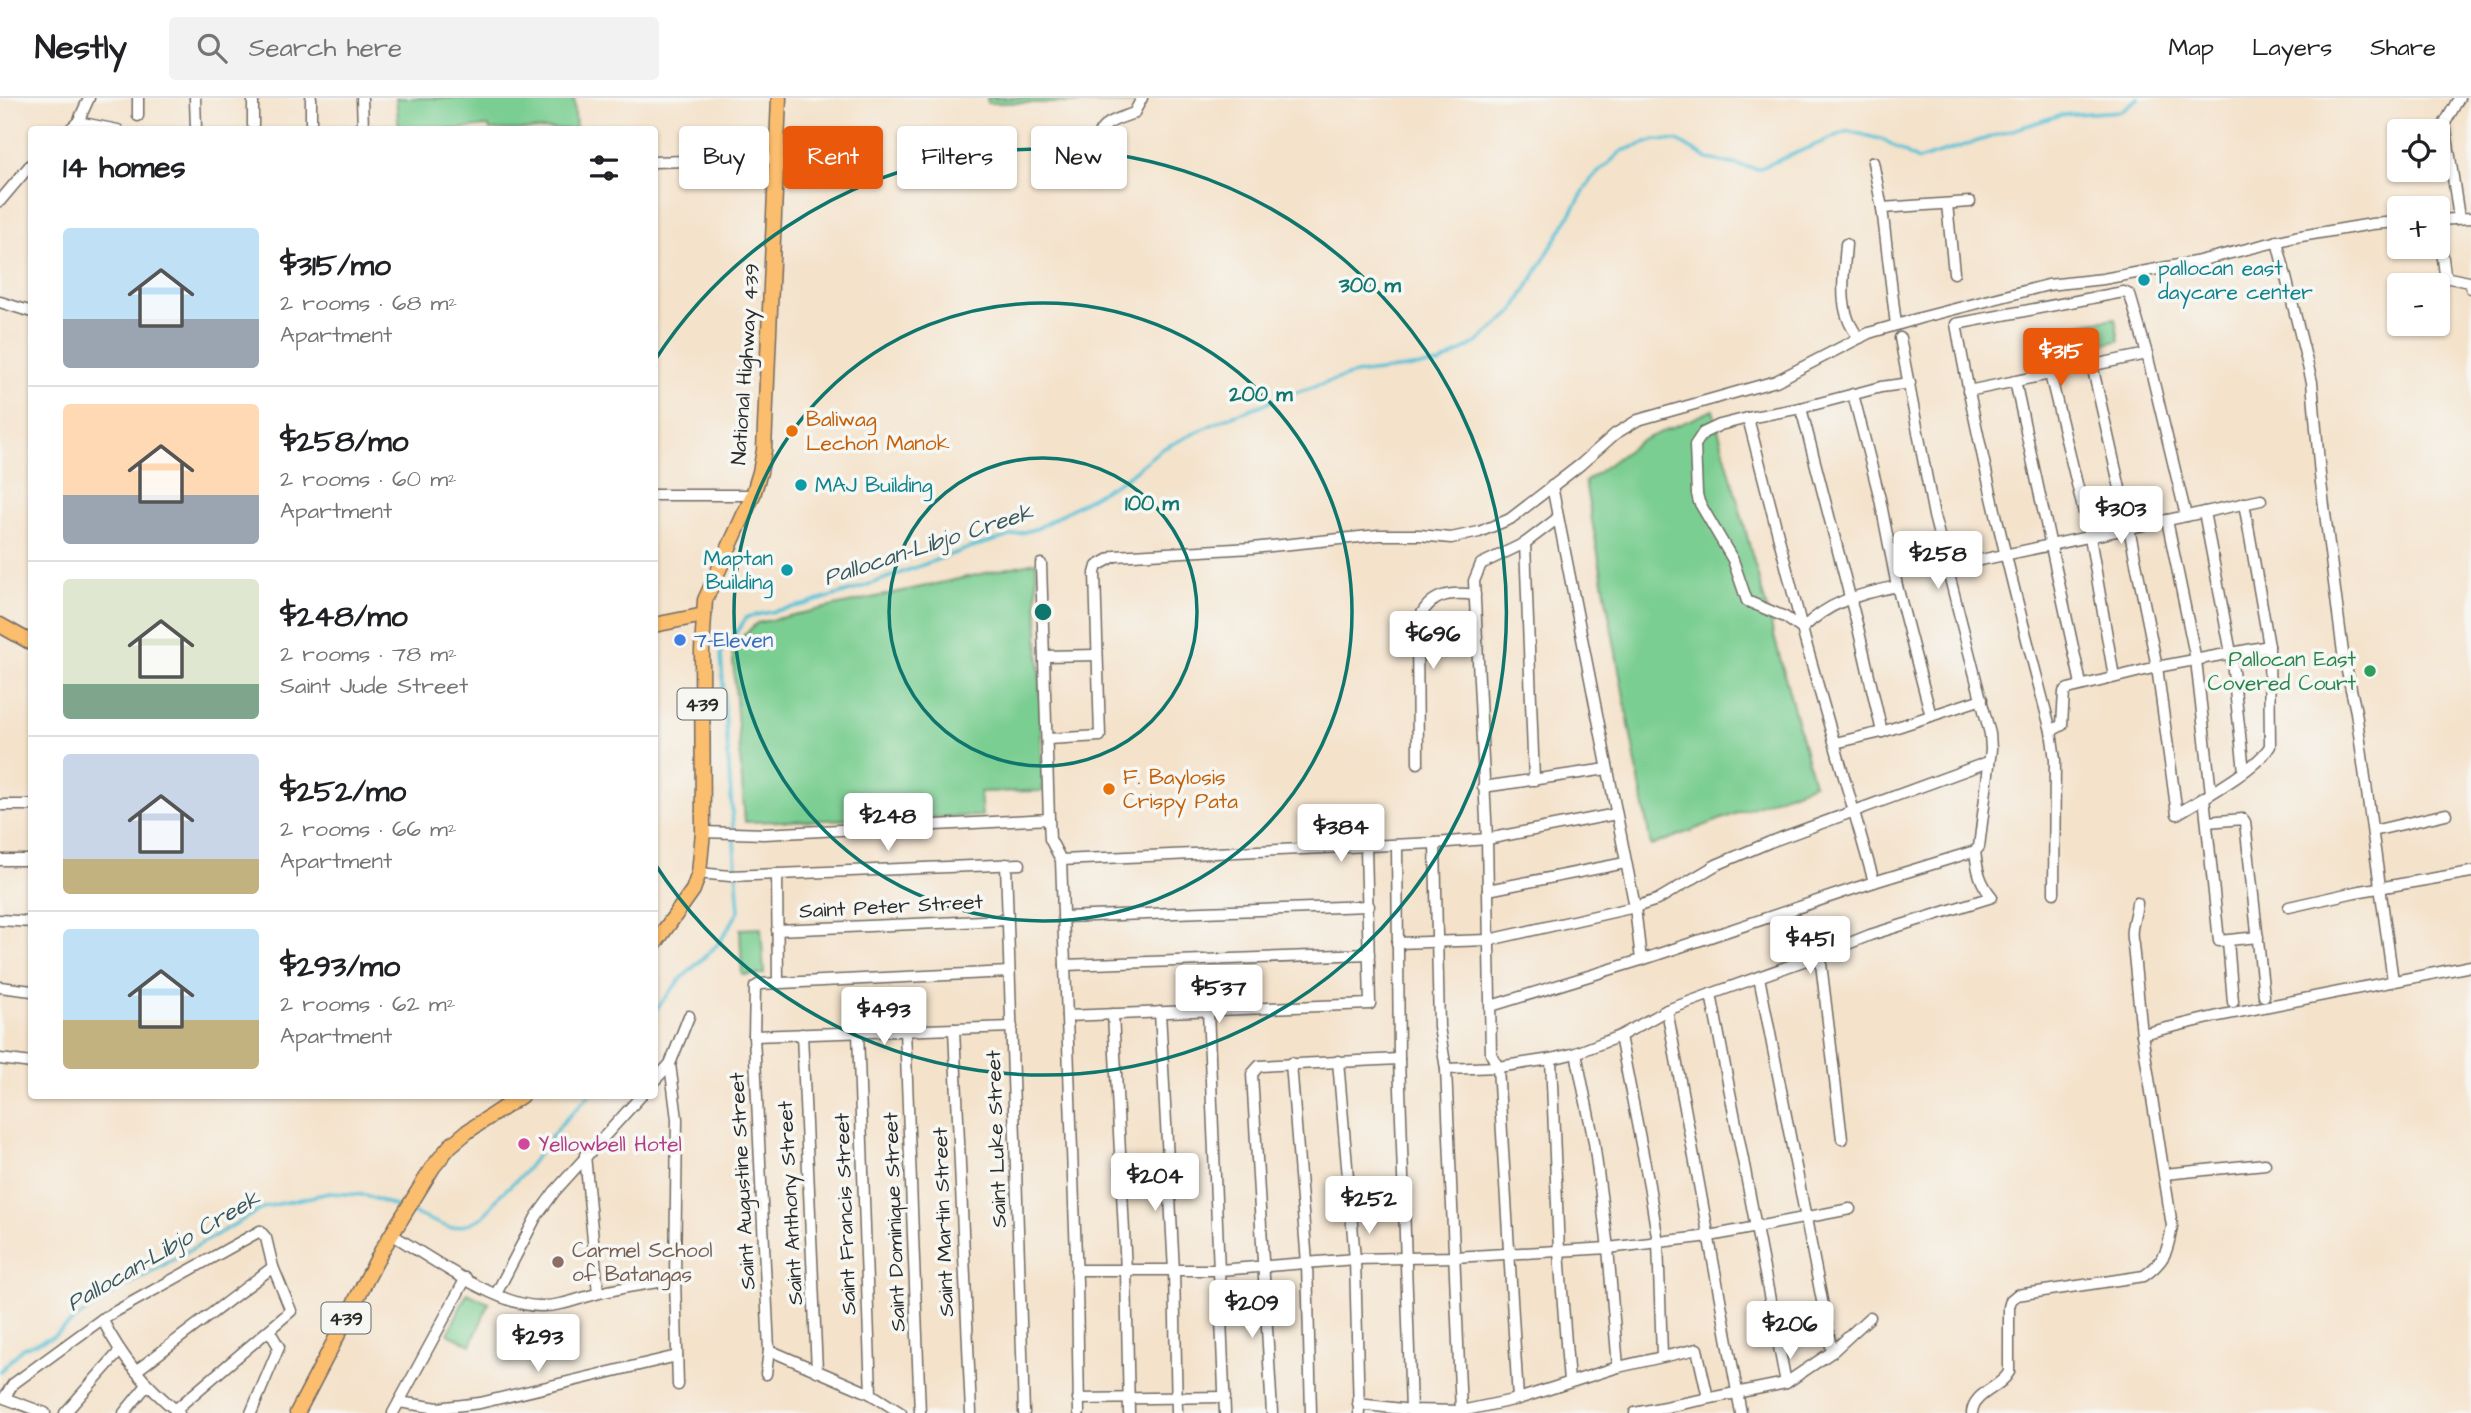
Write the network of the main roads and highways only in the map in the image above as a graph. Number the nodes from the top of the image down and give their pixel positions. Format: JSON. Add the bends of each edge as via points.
{"nodes":[{"id":1,"x":779,"y":98,"type":"edge"},
{"id":2,"x":704,"y":615,"type":"junction"},
{"id":3,"x":658,"y":624,"type":"edge"},
{"id":4,"x":0,"y":625,"type":"edge"},
{"id":5,"x":28,"y":641,"type":"edge"},
{"id":6,"x":658,"y":939,"type":"edge"},
{"id":7,"x":517,"y":1099,"type":"edge"},
{"id":8,"x":297,"y":1413,"type":"edge"}],
"edges":[{"from":1,"to":2,"type":"main road","name":"National Highway 439","number":"439","via":[[764,450],[752,495],[705,600]]},
{"from":2,"to":3,"type":"main road"},
{"from":2,"to":6,"type":"main road","name":"National Highway 439","number":"439","via":[[699,873],[693,890]]},
{"from":4,"to":5,"type":"main road"},
{"from":7,"to":8,"type":"main road","number":"439","via":[[450,1146],[433,1167],[394,1229]]}]}
